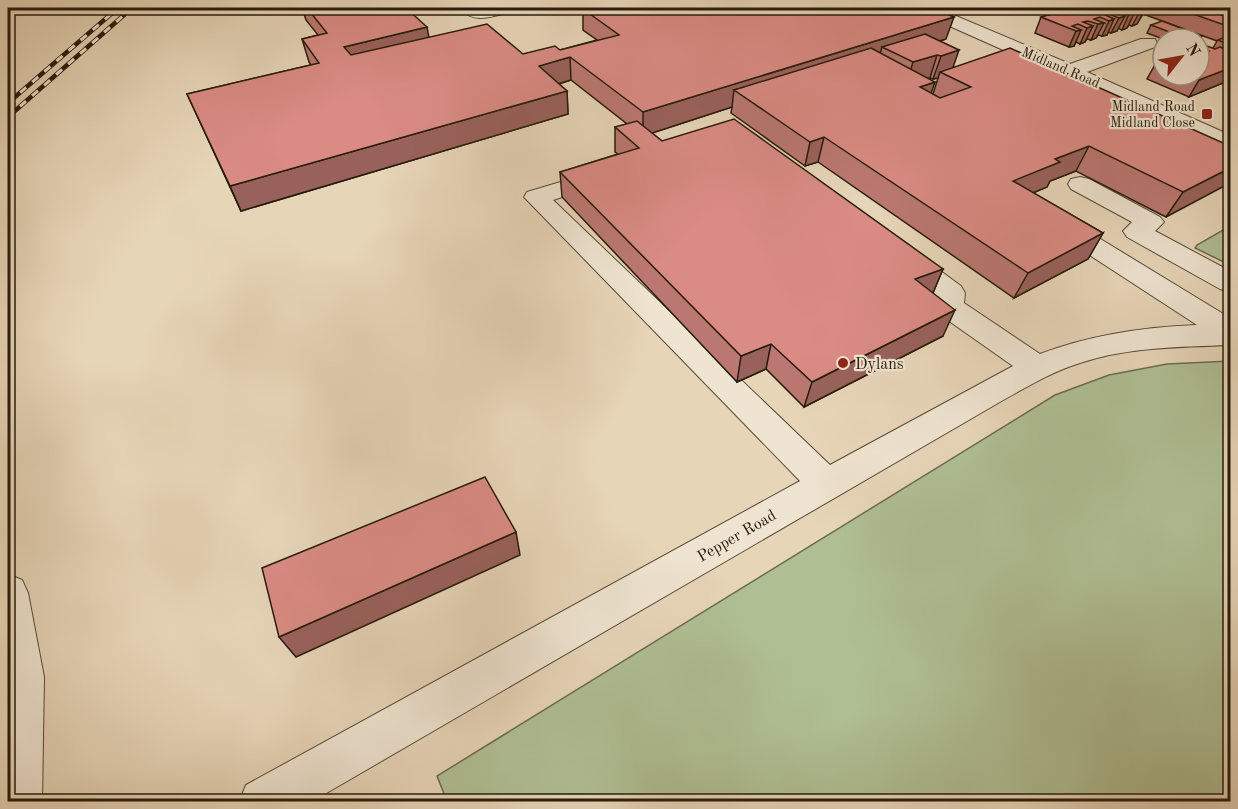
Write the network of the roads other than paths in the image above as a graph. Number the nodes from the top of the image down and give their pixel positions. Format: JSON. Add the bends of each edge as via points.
{"nodes":[{"id":1,"x":469,"y":8,"type":"edge"},
{"id":2,"x":504,"y":8,"type":"edge"},
{"id":3,"x":924,"y":8,"type":"edge"},
{"id":4,"x":1148,"y":43,"type":"dead end"},
{"id":5,"x":1070,"y":71,"type":"junction"},
{"id":6,"x":1230,"y":144,"type":"edge"},
{"id":7,"x":632,"y":167,"type":"edge"},
{"id":8,"x":1080,"y":184,"type":"dead end"},
{"id":9,"x":1037,"y":211,"type":"edge"},
{"id":10,"x":885,"y":244,"type":"edge"},
{"id":11,"x":1230,"y":284,"type":"edge"},
{"id":12,"x":1230,"y":334,"type":"edge"},
{"id":13,"x":1038,"y":368,"type":"junction"},
{"id":14,"x":826,"y":484,"type":"junction"},
{"id":15,"x":8,"y":593,"type":"edge"},
{"id":16,"x":13,"y":755,"type":"edge"},
{"id":17,"x":18,"y":801,"type":"edge"},
{"id":18,"x":263,"y":801,"type":"edge"}],
"edges":[{"from":1,"to":2,"type":"street","via":[[478,14]]},
{"from":3,"to":5,"type":"street","name":"Midland Road"},
{"from":4,"to":5,"type":"street"},
{"from":5,"to":6,"type":"street","name":"Midland Road"},
{"from":7,"to":14,"type":"street","via":[[536,197]]},
{"from":8,"to":11,"type":"street","via":[[1151,222],[1136,231]]},
{"from":9,"to":12,"type":"street"},
{"from":10,"to":13,"type":"street","via":[[951,293],[949,307]]},
{"from":12,"to":13,"type":"street","name":"Pepper Road","via":[[1182,335],[1117,344]]},
{"from":13,"to":14,"type":"street","name":"Pepper Road"},
{"from":14,"to":18,"type":"street","name":"Pepper Road"},
{"from":15,"to":16,"type":"street","via":[[22,677]]},
{"from":16,"to":17,"type":"street"}]}
